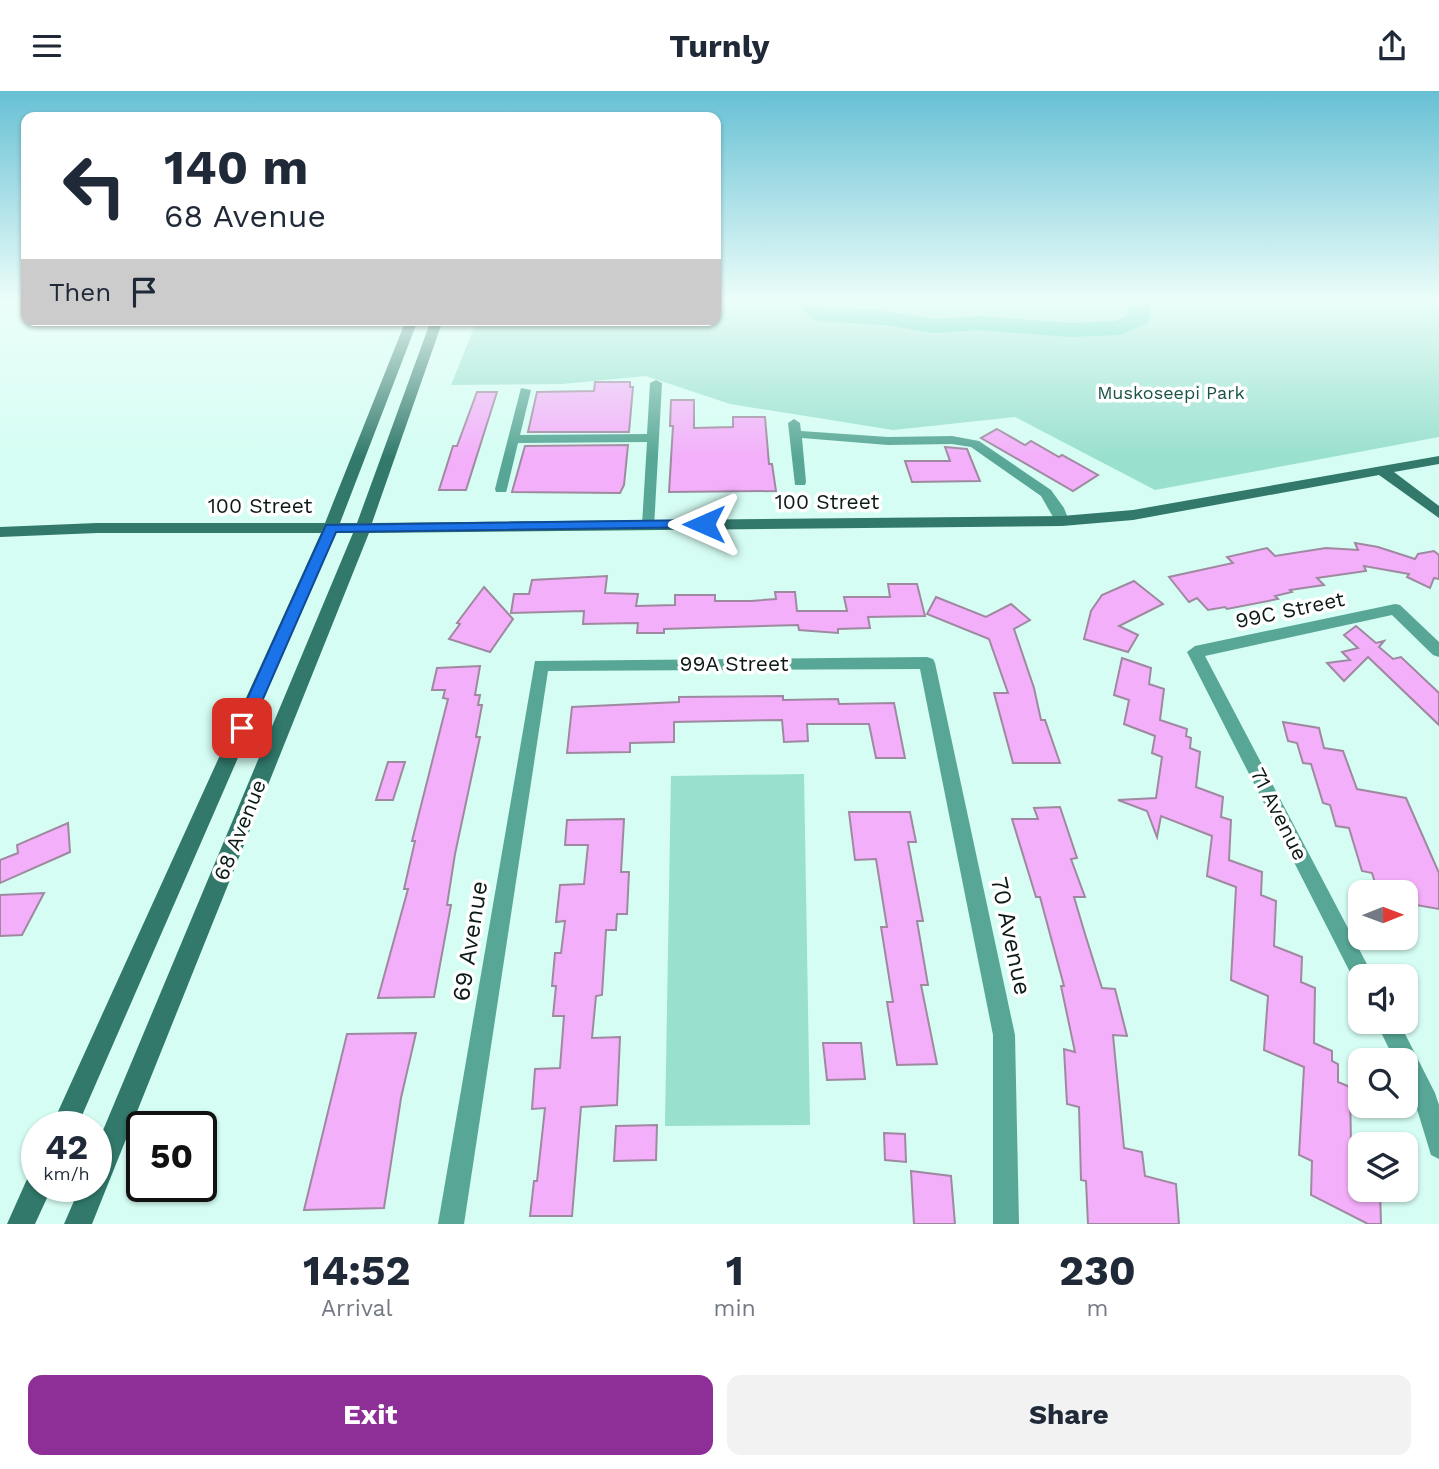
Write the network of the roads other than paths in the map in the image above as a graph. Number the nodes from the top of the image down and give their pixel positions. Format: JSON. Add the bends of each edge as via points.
{"nodes":[{"id":1,"x":400,"y":352,"type":"edge"},
{"id":2,"x":426,"y":352,"type":"edge"},
{"id":3,"x":656,"y":383,"type":"dead end"},
{"id":4,"x":524,"y":390,"type":"dead end"},
{"id":5,"x":654,"y":438,"type":"junction"},
{"id":6,"x":513,"y":439,"type":"junction"},
{"id":7,"x":1439,"y":460,"type":"edge"},
{"id":8,"x":1383,"y":471,"type":"junction"},
{"id":9,"x":800,"y":482,"type":"dead end"},
{"id":10,"x":500,"y":489,"type":"dead end"},
{"id":11,"x":1439,"y":513,"type":"edge"},
{"id":12,"x":1062,"y":521,"type":"junction"},
{"id":13,"x":649,"y":525,"type":"junction"},
{"id":14,"x":331,"y":528,"type":"junction"},
{"id":15,"x":363,"y":528,"type":"junction"},
{"id":16,"x":0,"y":532,"type":"edge"},
{"id":17,"x":1439,"y":650,"type":"edge"},
{"id":18,"x":1195,"y":652,"type":"joint"},
{"id":19,"x":928,"y":663,"type":"joint"},
{"id":20,"x":541,"y":665,"type":"joint"},
{"id":21,"x":1356,"y":964,"type":"edge"},
{"id":22,"x":1394,"y":1034,"type":"edge"},
{"id":23,"x":1431,"y":1096,"type":"edge"},
{"id":24,"x":71,"y":1111,"type":"edge"},
{"id":25,"x":112,"y":1141,"type":"edge"},
{"id":26,"x":1439,"y":1147,"type":"edge"},
{"id":27,"x":31,"y":1202,"type":"edge"},
{"id":28,"x":88,"y":1202,"type":"edge"},
{"id":29,"x":21,"y":1224,"type":"edge"},
{"id":30,"x":78,"y":1224,"type":"edge"},
{"id":31,"x":451,"y":1224,"type":"edge"},
{"id":32,"x":1006,"y":1224,"type":"edge"}],
"edges":[{"from":1,"to":14,"type":"main road","name":"68 Avenue"},
{"from":2,"to":15,"type":"main road","name":"68 Avenue"},
{"from":3,"to":5,"type":"street"},
{"from":4,"to":6,"type":"street"},
{"from":5,"to":6,"type":"street"},
{"from":5,"to":13,"type":"street"},
{"from":6,"to":10,"type":"street"},
{"from":7,"to":8,"type":"main road","name":"100 Street"},
{"from":8,"to":11,"type":"main road"},
{"from":8,"to":12,"type":"main road","name":"100 Street","via":[[1133,515]]},
{"from":9,"to":12,"type":"street","via":[[794,429],[888,441],[952,440],[975,445],[1046,493]]},
{"from":12,"to":13,"type":"main road","name":"100 Street"},
{"from":13,"to":15,"type":"main road","name":"100 Street"},
{"from":14,"to":15,"type":"main road","name":"100 Street"},
{"from":14,"to":16,"type":"main road","name":"100 Street"},
{"from":14,"to":24,"type":"main road","name":"68 Avenue"},
{"from":15,"to":25,"type":"main road","name":"68 Avenue"},
{"from":17,"to":18,"type":"street","name":"99C Street","via":[[1395,609]]},
{"from":18,"to":21,"type":"street","name":"71 Avenue"},
{"from":19,"to":20,"type":"street","name":"99A Street"},
{"from":19,"to":32,"type":"street","name":"70 Avenue","via":[[1004,1035]]},
{"from":20,"to":31,"type":"street","name":"69 Avenue"},
{"from":22,"to":23,"type":"street"},
{"from":23,"to":26,"type":"street"},
{"from":27,"to":29,"type":"main road"},
{"from":28,"to":30,"type":"main road"}]}
